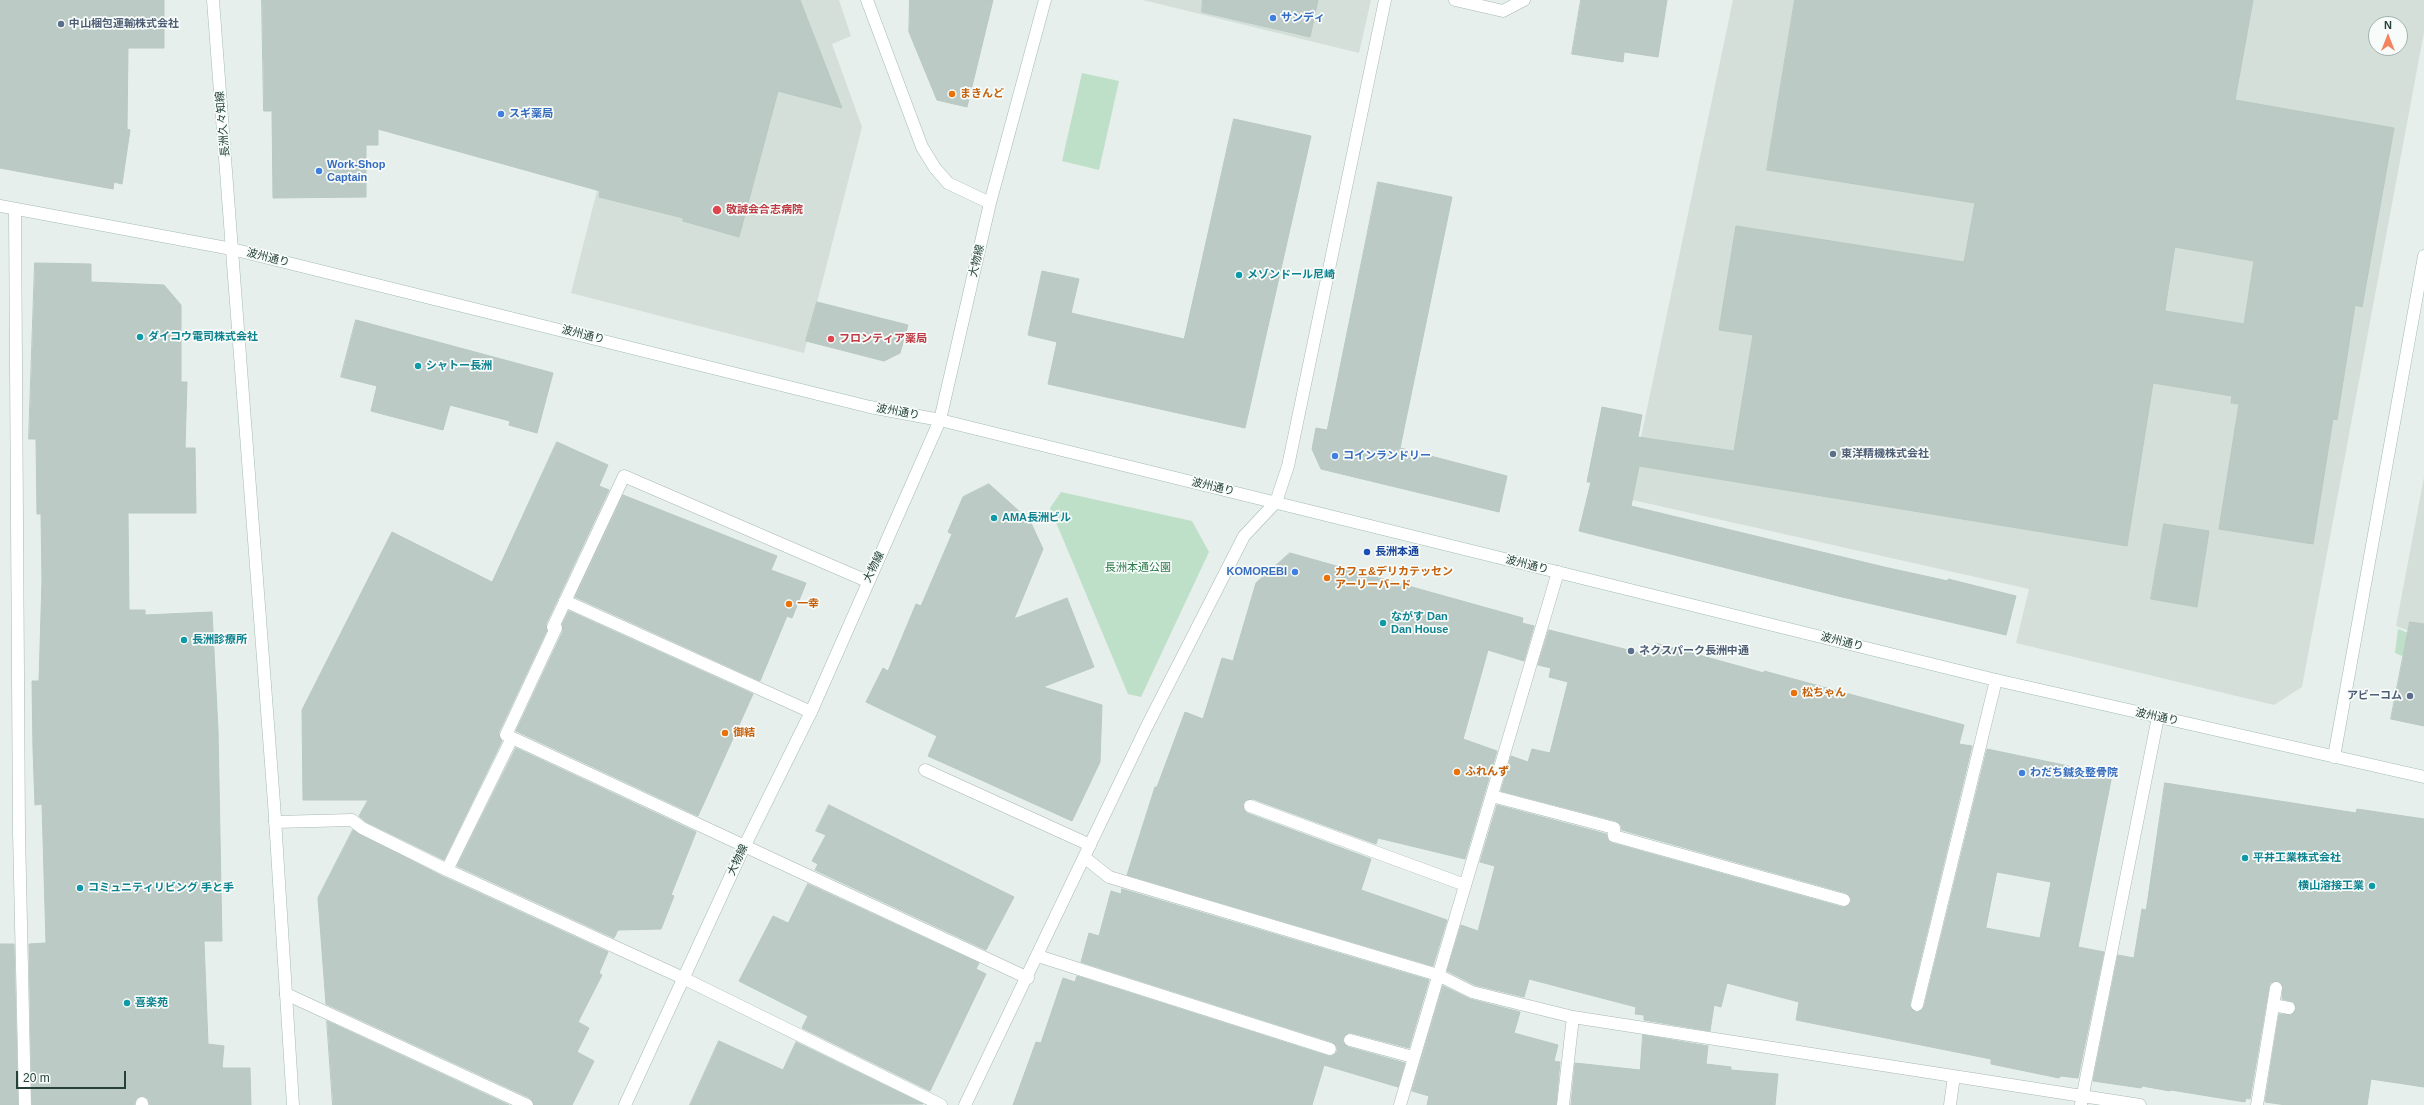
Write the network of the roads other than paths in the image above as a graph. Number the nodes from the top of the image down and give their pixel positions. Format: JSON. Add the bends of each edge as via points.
{"nodes":[{"id":1,"x":213,"y":0,"type":"edge"},
{"id":2,"x":868,"y":0,"type":"edge"},
{"id":3,"x":1044,"y":0,"type":"edge"},
{"id":4,"x":1385,"y":0,"type":"edge"},
{"id":5,"x":1455,"y":0,"type":"edge"},
{"id":6,"x":1524,"y":0,"type":"edge"},
{"id":7,"x":990,"y":203,"type":"junction"},
{"id":8,"x":0,"y":206,"type":"edge"},
{"id":9,"x":15,"y":209,"type":"junction"},
{"id":10,"x":232,"y":249,"type":"junction"},
{"id":11,"x":2424,"y":256,"type":"edge"},
{"id":12,"x":940,"y":420,"type":"junction"},
{"id":13,"x":1276,"y":502,"type":"junction"},
{"id":14,"x":1558,"y":572,"type":"junction"},
{"id":15,"x":867,"y":581,"type":"junction"},
{"id":16,"x":565,"y":602,"type":"junction"},
{"id":17,"x":1996,"y":680,"type":"junction"},
{"id":18,"x":811,"y":712,"type":"junction"},
{"id":19,"x":2158,"y":717,"type":"junction"},
{"id":20,"x":512,"y":738,"type":"junction"},
{"id":21,"x":2334,"y":757,"type":"junction"},
{"id":22,"x":925,"y":770,"type":"dead end"},
{"id":23,"x":2424,"y":777,"type":"edge"},
{"id":24,"x":1492,"y":796,"type":"junction"},
{"id":25,"x":1250,"y":806,"type":"dead end"},
{"id":26,"x":275,"y":822,"type":"junction"},
{"id":27,"x":1090,"y":845,"type":"junction"},
{"id":28,"x":744,"y":847,"type":"junction"},
{"id":29,"x":1084,"y":857,"type":"junction"},
{"id":30,"x":447,"y":870,"type":"junction"},
{"id":31,"x":1465,"y":885,"type":"junction"},
{"id":32,"x":1844,"y":900,"type":"dead end"},
{"id":33,"x":1038,"y":956,"type":"junction"},
{"id":34,"x":1438,"y":975,"type":"junction"},
{"id":35,"x":683,"y":978,"type":"junction"},
{"id":36,"x":1028,"y":978,"type":"junction"},
{"id":37,"x":2276,"y":988,"type":"dead end"},
{"id":38,"x":286,"y":994,"type":"junction"},
{"id":39,"x":1917,"y":1004,"type":"dead end"},
{"id":40,"x":2273,"y":1005,"type":"junction"},
{"id":41,"x":2290,"y":1008,"type":"dead end"},
{"id":42,"x":1573,"y":1017,"type":"junction"},
{"id":43,"x":1350,"y":1040,"type":"dead end"},
{"id":44,"x":1330,"y":1049,"type":"dead end"},
{"id":45,"x":1413,"y":1057,"type":"junction"},
{"id":46,"x":1954,"y":1076,"type":"junction"},
{"id":47,"x":2082,"y":1101,"type":"edge"},
{"id":48,"x":25,"y":1105,"type":"edge"},
{"id":49,"x":293,"y":1105,"type":"edge"},
{"id":50,"x":527,"y":1105,"type":"edge"},
{"id":51,"x":625,"y":1105,"type":"edge"},
{"id":52,"x":941,"y":1105,"type":"edge"},
{"id":53,"x":966,"y":1105,"type":"edge"},
{"id":54,"x":1400,"y":1105,"type":"edge"},
{"id":55,"x":1563,"y":1105,"type":"edge"},
{"id":56,"x":1950,"y":1105,"type":"edge"},
{"id":57,"x":2140,"y":1105,"type":"edge"},
{"id":58,"x":2257,"y":1105,"type":"edge"}],
"edges":[{"from":1,"to":10,"type":"street","name":"長洲久々知線"},
{"from":2,"to":7,"type":"street","via":[[922,147],[948,183]]},
{"from":3,"to":7,"type":"street","name":"大物線"},
{"from":4,"to":13,"type":"street","via":[[1288,466]]},
{"from":5,"to":6,"type":"street","via":[[1503,10]]},
{"from":7,"to":12,"type":"street","name":"大物線"},
{"from":8,"to":9,"type":"street","name":"波州通り"},
{"from":9,"to":10,"type":"street","name":"波州通り"},
{"from":9,"to":48,"type":"street","via":[[19,832]]},
{"from":10,"to":12,"type":"street","name":"波州通り","via":[[870,407]]},
{"from":10,"to":26,"type":"street","name":"長洲久々知線"},
{"from":11,"to":21,"type":"street"},
{"from":12,"to":13,"type":"street","name":"波州通り"},
{"from":12,"to":15,"type":"street","name":"大物線","via":[[904,505]]},
{"from":13,"to":14,"type":"street","name":"波州通り"},
{"from":13,"to":27,"type":"street","via":[[1244,536],[1146,728]]},
{"from":14,"to":17,"type":"street","name":"波州通り"},
{"from":14,"to":24,"type":"street"},
{"from":15,"to":16,"type":"street","via":[[624,476]]},
{"from":15,"to":18,"type":"street","name":"大物線"},
{"from":16,"to":18,"type":"street"},
{"from":16,"to":20,"type":"street","via":[[553,627],[556,628],[506,735]]},
{"from":17,"to":19,"type":"street","name":"波州通り"},
{"from":17,"to":39,"type":"street"},
{"from":18,"to":28,"type":"street","name":"大物線"},
{"from":19,"to":21,"type":"street","name":"波州通り"},
{"from":19,"to":47,"type":"street"},
{"from":20,"to":28,"type":"street"},
{"from":20,"to":30,"type":"street"},
{"from":21,"to":23,"type":"street","name":"波州通り"},
{"from":22,"to":27,"type":"street"},
{"from":24,"to":31,"type":"street"},
{"from":24,"to":32,"type":"street","via":[[1614,828],[1614,836]]},
{"from":25,"to":31,"type":"street"},
{"from":26,"to":30,"type":"street","via":[[352,820],[362,828]]},
{"from":26,"to":38,"type":"street","name":"長洲久々知線"},
{"from":27,"to":29,"type":"street"},
{"from":28,"to":35,"type":"street","name":"大物線"},
{"from":28,"to":36,"type":"street"},
{"from":29,"to":33,"type":"street"},
{"from":29,"to":34,"type":"street","via":[[1109,878]]},
{"from":30,"to":35,"type":"street"},
{"from":31,"to":34,"type":"street"},
{"from":33,"to":36,"type":"street"},
{"from":33,"to":44,"type":"street"},
{"from":34,"to":42,"type":"street","via":[[1472,992]]},
{"from":34,"to":45,"type":"street"},
{"from":35,"to":51,"type":"street","name":"大物線"},
{"from":35,"to":52,"type":"street"},
{"from":36,"to":53,"type":"street"},
{"from":37,"to":40,"type":"street"},
{"from":38,"to":49,"type":"street","name":"長洲久々知線"},
{"from":38,"to":50,"type":"street"},
{"from":40,"to":41,"type":"street"},
{"from":40,"to":58,"type":"street"},
{"from":42,"to":46,"type":"street"},
{"from":42,"to":55,"type":"street"},
{"from":43,"to":45,"type":"street"},
{"from":45,"to":54,"type":"street"},
{"from":46,"to":47,"type":"street"},
{"from":46,"to":56,"type":"street"},
{"from":47,"to":57,"type":"street"}]}
